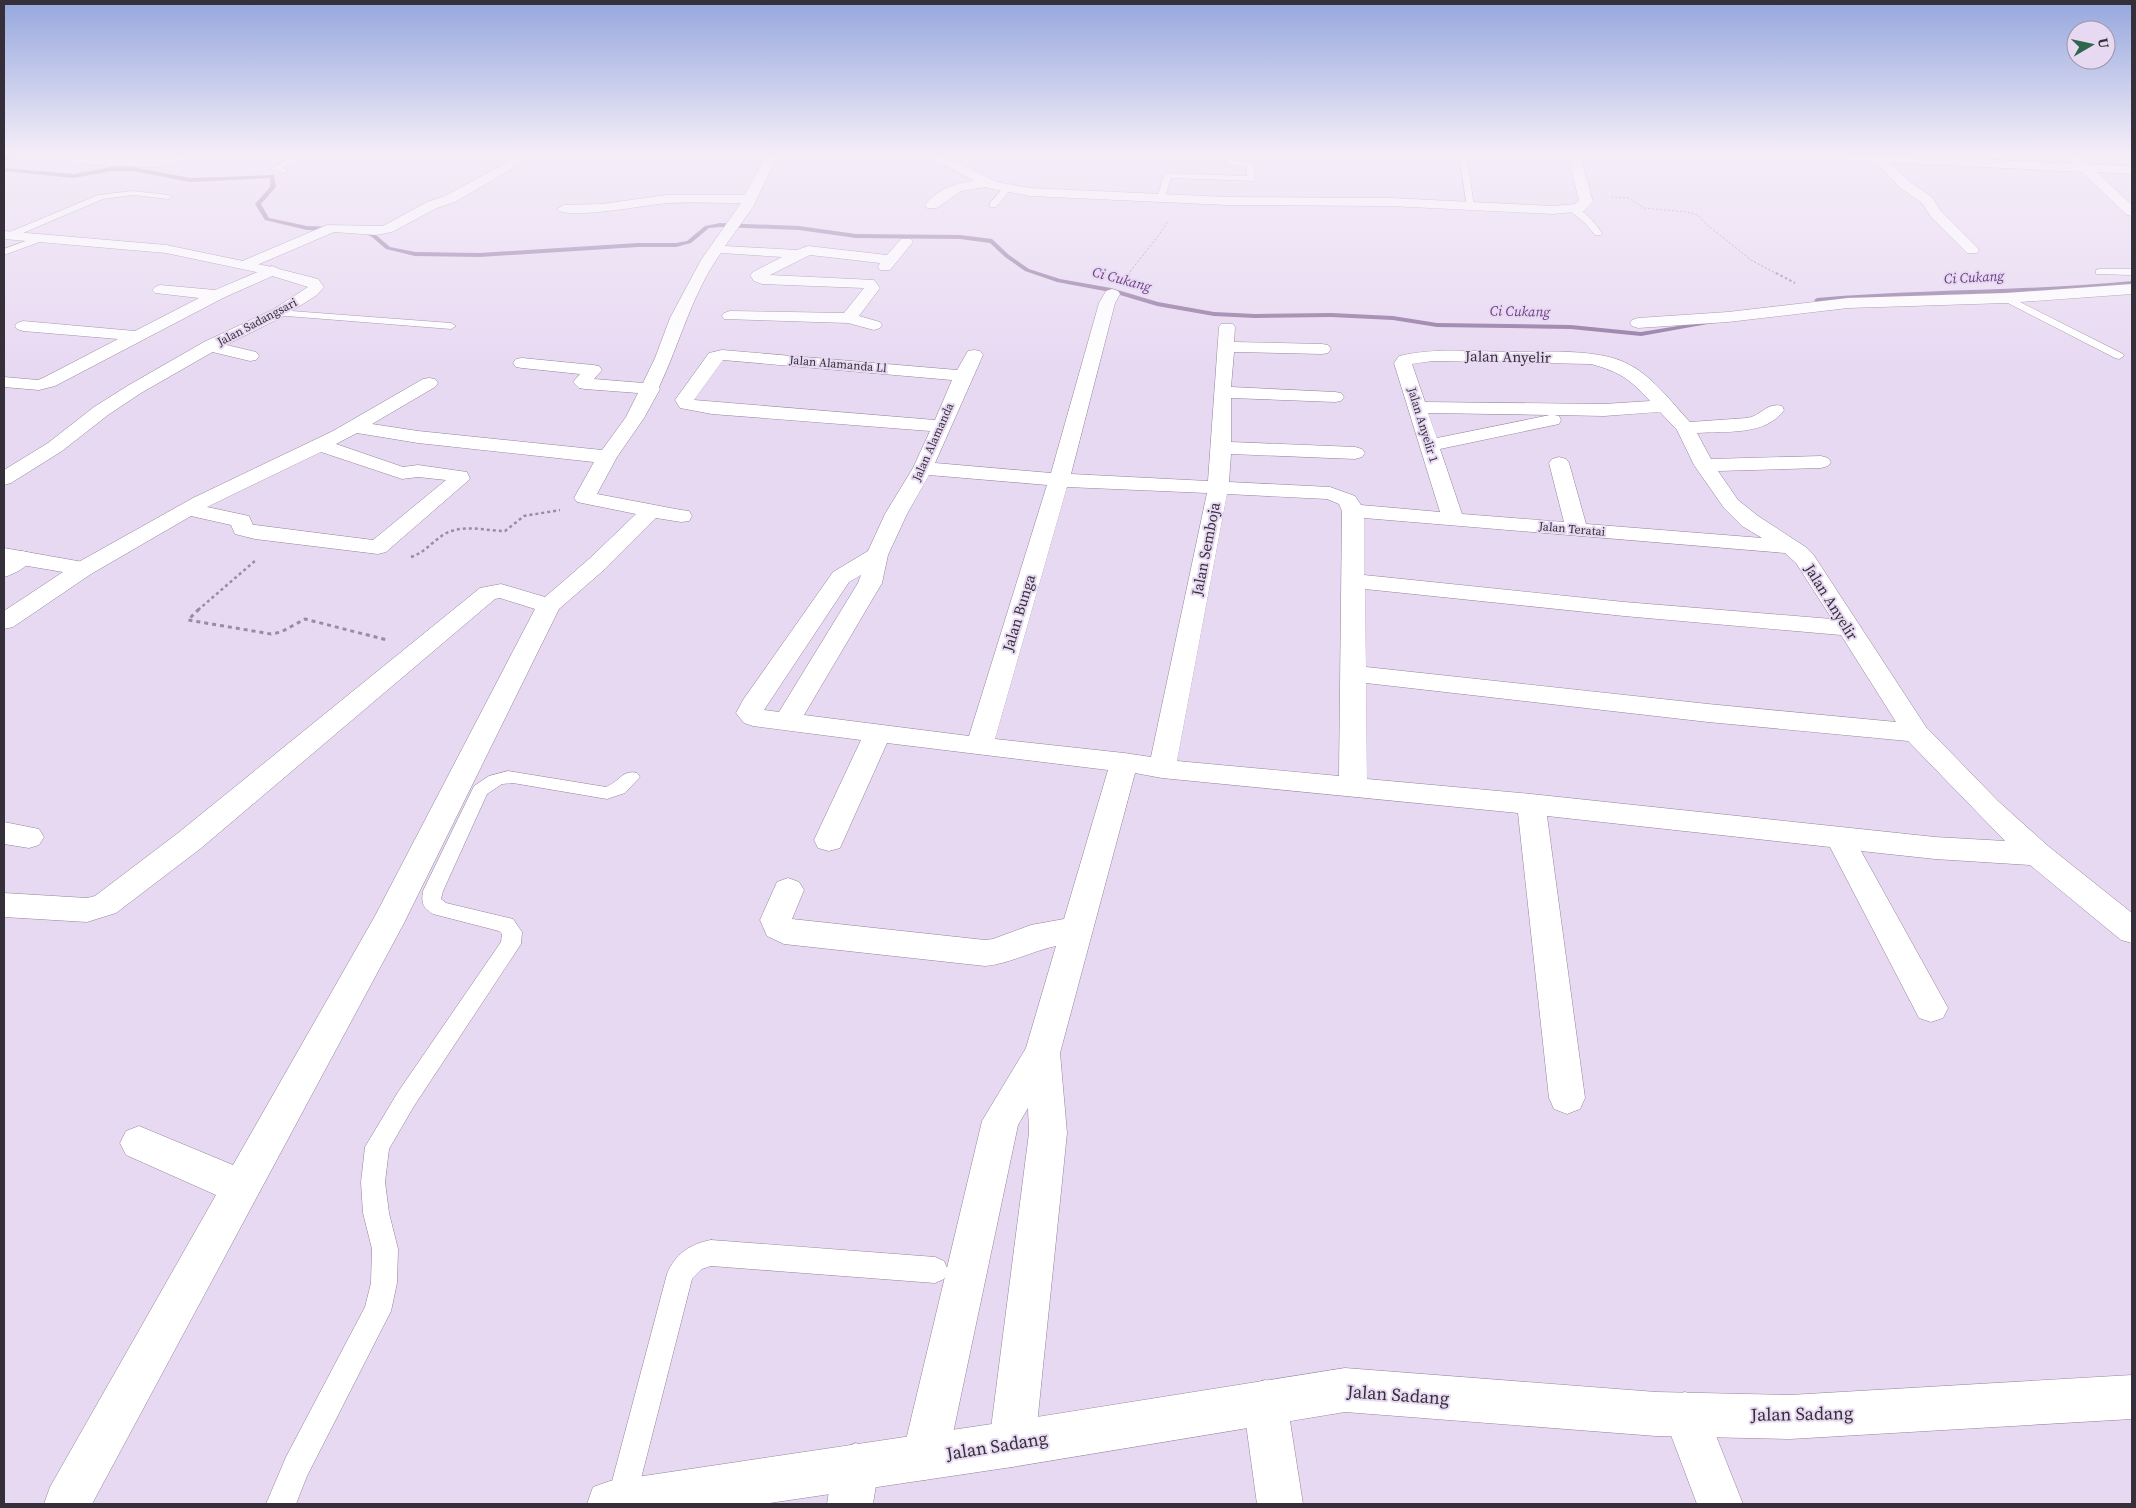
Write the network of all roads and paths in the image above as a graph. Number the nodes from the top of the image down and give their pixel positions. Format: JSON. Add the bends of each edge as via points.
{"nodes":[{"id":1,"x":30,"y":225,"type":"edge"},
{"id":2,"x":394,"y":225,"type":"edge"},
{"id":3,"x":732,"y":225,"type":"edge"},
{"id":4,"x":1165,"y":225,"type":"edge"},
{"id":5,"x":1592,"y":225,"type":"edge"},
{"id":6,"x":1708,"y":225,"type":"edge"},
{"id":7,"x":1947,"y":225,"type":"edge"},
{"id":8,"x":1598,"y":233,"type":"dead end"},
{"id":9,"x":6,"y":235,"type":"edge"},
{"id":10,"x":42,"y":238,"type":"junction"},
{"id":11,"x":906,"y":242,"type":"dead end"},
{"id":12,"x":726,"y":250,"type":"dead end"},
{"id":13,"x":1972,"y":250,"type":"dead end"},
{"id":14,"x":4,"y":252,"type":"edge"},
{"id":15,"x":797,"y":254,"type":"junction"},
{"id":16,"x":244,"y":266,"type":"junction"},
{"id":17,"x":272,"y":271,"type":"junction"},
{"id":18,"x":2099,"y":272,"type":"dead end"},
{"id":19,"x":2132,"y":272,"type":"edge"},
{"id":20,"x":787,"y":280,"type":"junction"},
{"id":21,"x":1125,"y":280,"type":"dead end"},
{"id":22,"x":1799,"y":286,"type":"dead end"},
{"id":23,"x":2132,"y":289,"type":"edge"},
{"id":24,"x":160,"y":290,"type":"dead end"},
{"id":25,"x":1112,"y":294,"type":"dead end"},
{"id":26,"x":217,"y":295,"type":"junction"},
{"id":27,"x":2006,"y":298,"type":"junction"},
{"id":28,"x":278,"y":313,"type":"junction"},
{"id":29,"x":730,"y":316,"type":"dead end"},
{"id":30,"x":849,"y":318,"type":"junction"},
{"id":31,"x":763,"y":323,"type":"junction"},
{"id":32,"x":1638,"y":323,"type":"dead end"},
{"id":33,"x":874,"y":325,"type":"dead end"},
{"id":34,"x":23,"y":326,"type":"dead end"},
{"id":35,"x":451,"y":326,"type":"dead end"},
{"id":36,"x":135,"y":336,"type":"junction"},
{"id":37,"x":755,"y":343,"type":"dead end"},
{"id":38,"x":210,"y":346,"type":"junction"},
{"id":39,"x":1322,"y":349,"type":"dead end"},
{"id":40,"x":743,"y":355,"type":"junction"},
{"id":41,"x":974,"y":355,"type":"dead end"},
{"id":42,"x":250,"y":356,"type":"dead end"},
{"id":43,"x":1433,"y":356,"type":"joint"},
{"id":44,"x":2119,"y":356,"type":"dead end"},
{"id":45,"x":522,"y":363,"type":"dead end"},
{"id":46,"x":963,"y":376,"type":"junction"},
{"id":47,"x":4,"y":382,"type":"edge"},
{"id":48,"x":429,"y":383,"type":"dead end"},
{"id":49,"x":651,"y":389,"type":"junction"},
{"id":50,"x":1222,"y":392,"type":"junction"},
{"id":51,"x":1335,"y":397,"type":"dead end"},
{"id":52,"x":1663,"y":406,"type":"junction"},
{"id":53,"x":1417,"y":407,"type":"junction"},
{"id":54,"x":1604,"y":410,"type":"junction"},
{"id":55,"x":1775,"y":410,"type":"dead end"},
{"id":56,"x":356,"y":426,"type":"junction"},
{"id":57,"x":940,"y":426,"type":"junction"},
{"id":58,"x":1685,"y":428,"type":"junction"},
{"id":59,"x":320,"y":445,"type":"junction"},
{"id":60,"x":1429,"y":445,"type":"junction"},
{"id":61,"x":1222,"y":448,"type":"junction"},
{"id":62,"x":1355,"y":453,"type":"dead end"},
{"id":63,"x":607,"y":457,"type":"junction"},
{"id":64,"x":1821,"y":462,"type":"dead end"},
{"id":65,"x":1559,"y":463,"type":"dead end"},
{"id":66,"x":1704,"y":465,"type":"junction"},
{"id":67,"x":923,"y":468,"type":"junction"},
{"id":68,"x":4,"y":479,"type":"edge"},
{"id":69,"x":1058,"y":480,"type":"junction"},
{"id":70,"x":1218,"y":488,"type":"junction"},
{"id":71,"x":584,"y":498,"type":"junction"},
{"id":72,"x":188,"y":509,"type":"junction"},
{"id":73,"x":651,"y":511,"type":"junction"},
{"id":74,"x":1353,"y":511,"type":"junction"},
{"id":75,"x":681,"y":516,"type":"dead end"},
{"id":76,"x":1453,"y":519,"type":"junction"},
{"id":77,"x":1577,"y":529,"type":"junction"},
{"id":78,"x":286,"y":536,"type":"junction"},
{"id":79,"x":376,"y":548,"type":"junction"},
{"id":80,"x":1791,"y":548,"type":"junction"},
{"id":81,"x":877,"y":555,"type":"junction"},
{"id":82,"x":10,"y":561,"type":"edge"},
{"id":83,"x":83,"y":569,"type":"junction"},
{"id":84,"x":1353,"y":581,"type":"junction"},
{"id":85,"x":549,"y":606,"type":"junction"},
{"id":86,"x":4,"y":622,"type":"edge"},
{"id":87,"x":1847,"y":628,"type":"junction"},
{"id":88,"x":420,"y":649,"type":"junction"},
{"id":89,"x":1353,"y":674,"type":"junction"},
{"id":90,"x":786,"y":722,"type":"junction"},
{"id":91,"x":878,"y":733,"type":"junction"},
{"id":92,"x":1916,"y":733,"type":"junction"},
{"id":93,"x":979,"y":746,"type":"junction"},
{"id":94,"x":1124,"y":762,"type":"junction"},
{"id":95,"x":1162,"y":769,"type":"junction"},
{"id":96,"x":631,"y":777,"type":"dead end"},
{"id":97,"x":1353,"y":787,"type":"junction"},
{"id":98,"x":1531,"y":804,"type":"junction"},
{"id":99,"x":1839,"y":837,"type":"junction"},
{"id":100,"x":829,"y":840,"type":"dead end"},
{"id":101,"x":2037,"y":854,"type":"junction"},
{"id":102,"x":788,"y":890,"type":"dead end"},
{"id":103,"x":4,"y":905,"type":"edge"},
{"id":104,"x":1077,"y":929,"type":"junction"},
{"id":105,"x":2132,"y":931,"type":"edge"},
{"id":106,"x":1931,"y":1008,"type":"dead end"},
{"id":107,"x":1042,"y":1053,"type":"junction"},
{"id":108,"x":1567,"y":1098,"type":"dead end"},
{"id":109,"x":139,"y":1143,"type":"dead end"},
{"id":110,"x":241,"y":1187,"type":"junction"},
{"id":111,"x":935,"y":1270,"type":"dead end"},
{"id":112,"x":1265,"y":1402,"type":"junction"},
{"id":113,"x":2130,"y":1402,"type":"edge"},
{"id":114,"x":1685,"y":1414,"type":"junction"},
{"id":115,"x":1012,"y":1444,"type":"junction"},
{"id":116,"x":925,"y":1457,"type":"junction"},
{"id":117,"x":853,"y":1485,"type":"edge"},
{"id":118,"x":67,"y":1504,"type":"edge"},
{"id":119,"x":281,"y":1504,"type":"edge"},
{"id":120,"x":615,"y":1504,"type":"edge"},
{"id":121,"x":1280,"y":1504,"type":"edge"},
{"id":122,"x":1720,"y":1504,"type":"edge"}],
"edges":[{"from":1,"to":9,"type":"lane"},
{"from":2,"to":16,"type":"street","via":[[376,231],[328,229]]},
{"from":3,"to":49,"type":"street","via":[[708,260],[678,318]]},
{"from":4,"to":21,"type":"path"},
{"from":5,"to":8,"type":"lane"},
{"from":6,"to":22,"type":"path","via":[[1751,260]]},
{"from":7,"to":13,"type":"street"},
{"from":9,"to":10,"type":"street","name":"Jalan Sadangsari"},
{"from":10,"to":14,"type":"lane"},
{"from":10,"to":16,"type":"street","name":"Jalan Sadangsari","via":[[166,249]]},
{"from":11,"to":15,"type":"street","via":[[888,264],[812,250]]},
{"from":12,"to":15,"type":"street"},
{"from":15,"to":20,"type":"street","via":[[757,276]]},
{"from":16,"to":17,"type":"street","name":"Jalan Sadangsari"},
{"from":17,"to":26,"type":"street"},
{"from":17,"to":28,"type":"street","name":"Jalan Sadangsari","via":[[313,282],[316,287]]},
{"from":18,"to":19,"type":"lane"},
{"from":20,"to":30,"type":"street","via":[[872,285]]},
{"from":20,"to":31,"type":"street","via":[[770,300]]},
{"from":23,"to":27,"type":"street"},
{"from":24,"to":26,"type":"street"},
{"from":25,"to":69,"type":"street","name":"Jalan Bunga"},
{"from":26,"to":36,"type":"street"},
{"from":27,"to":32,"type":"street","via":[[1848,303],[1728,317]]},
{"from":27,"to":44,"type":"lane"},
{"from":28,"to":35,"type":"lane"},
{"from":28,"to":38,"type":"street","name":"Jalan Sadangsari"},
{"from":29,"to":31,"type":"street"},
{"from":30,"to":31,"type":"street","via":[[780,318]]},
{"from":30,"to":33,"type":"street"},
{"from":34,"to":36,"type":"street"},
{"from":36,"to":47,"type":"street","via":[[49,382],[39,385]]},
{"from":37,"to":40,"type":"street"},
{"from":38,"to":42,"type":"street"},
{"from":38,"to":68,"type":"street","name":"Jalan Sadangsari","via":[[121,397],[55,447]]},
{"from":39,"to":50,"type":"street","name":"Jalan Semboja","via":[[1226,337]]},
{"from":40,"to":46,"type":"street","name":"Jalan Alamanda Ll"},
{"from":40,"to":57,"type":"street","name":"Jalan Alamanda Ll","via":[[715,357],[684,402],[712,408]]},
{"from":41,"to":46,"type":"street","name":"Jalan Alamanda"},
{"from":43,"to":52,"type":"street","name":"Jalan Anyelir","via":[[1527,356],[1607,362],[1631,373]]},
{"from":43,"to":53,"type":"street","name":"Jalan Anyelir 1","via":[[1407,359],[1403,363]]},
{"from":45,"to":49,"type":"street","via":[[591,369],[593,371],[582,382],[585,384]]},
{"from":46,"to":57,"type":"street","name":"Jalan Alamanda"},
{"from":48,"to":56,"type":"street"},
{"from":49,"to":63,"type":"street"},
{"from":50,"to":51,"type":"street"},
{"from":50,"to":61,"type":"street","name":"Jalan Semboja"},
{"from":52,"to":54,"type":"street"},
{"from":52,"to":58,"type":"street","name":"Jalan Anyelir"},
{"from":53,"to":54,"type":"street"},
{"from":53,"to":60,"type":"street","name":"Jalan Anyelir 1"},
{"from":54,"to":60,"type":"street"},
{"from":55,"to":58,"type":"street","via":[[1762,421]]},
{"from":56,"to":59,"type":"street"},
{"from":56,"to":63,"type":"street","via":[[418,437]]},
{"from":57,"to":67,"type":"street","name":"Jalan Alamanda"},
{"from":58,"to":66,"type":"street","name":"Jalan Anyelir"},
{"from":59,"to":72,"type":"street"},
{"from":59,"to":79,"type":"street","via":[[402,473],[418,471],[460,476],[458,482]]},
{"from":60,"to":76,"type":"street","name":"Jalan Anyelir 1"},
{"from":61,"to":62,"type":"street"},
{"from":61,"to":70,"type":"street","name":"Jalan Semboja"},
{"from":63,"to":71,"type":"street"},
{"from":64,"to":66,"type":"street"},
{"from":65,"to":77,"type":"street"},
{"from":66,"to":80,"type":"street","name":"Jalan Anyelir","via":[[1738,510]]},
{"from":67,"to":69,"type":"street"},
{"from":67,"to":81,"type":"street","name":"Jalan Alamanda"},
{"from":69,"to":70,"type":"street"},
{"from":69,"to":93,"type":"street","name":"Jalan Bunga"},
{"from":70,"to":74,"type":"street","via":[[1330,493],[1348,500]]},
{"from":70,"to":95,"type":"street","name":"Jalan Semboja"},
{"from":71,"to":73,"type":"street"},
{"from":71,"to":79,"type":"path","via":[[562,510],[524,516],[504,531],[476,527],[450,532],[414,557],[381,553]]},
{"from":72,"to":78,"type":"street","via":[[241,521],[242,529]]},
{"from":72,"to":83,"type":"street"},
{"from":73,"to":75,"type":"street"},
{"from":73,"to":85,"type":"street"},
{"from":74,"to":76,"type":"street","name":"Jalan Teratai"},
{"from":74,"to":84,"type":"street"},
{"from":76,"to":77,"type":"street","name":"Jalan Teratai"},
{"from":77,"to":80,"type":"street","name":"Jalan Teratai"},
{"from":78,"to":79,"type":"street"},
{"from":78,"to":88,"type":"path","via":[[188,620],[271,634],[283,632],[301,619],[308,619]]},
{"from":80,"to":87,"type":"street","name":"Jalan Anyelir","via":[[1805,559]]},
{"from":81,"to":90,"type":"street","name":"Jalan Alamanda","via":[[870,583]]},
{"from":81,"to":90,"type":"street","via":[[841,577],[749,713],[753,717]]},
{"from":82,"to":83,"type":"street"},
{"from":83,"to":86,"type":"street"},
{"from":84,"to":87,"type":"street"},
{"from":84,"to":89,"type":"street"},
{"from":85,"to":88,"type":"street","via":[[501,591],[488,593]]},
{"from":85,"to":110,"type":"street","via":[[388,923]]},
{"from":87,"to":92,"type":"street","name":"Jalan Anyelir"},
{"from":88,"to":103,"type":"street","via":[[189,841],[105,905],[87,910]]},
{"from":89,"to":92,"type":"street"},
{"from":89,"to":97,"type":"street"},
{"from":90,"to":91,"type":"street"},
{"from":91,"to":93,"type":"street"},
{"from":91,"to":100,"type":"street"},
{"from":92,"to":101,"type":"street","name":"Jalan Anyelir"},
{"from":93,"to":94,"type":"street"},
{"from":94,"to":95,"type":"street"},
{"from":94,"to":104,"type":"street"},
{"from":95,"to":97,"type":"street"},
{"from":96,"to":119,"type":"lane","via":[[619,789],[607,793],[513,777],[501,777],[480,790],[433,891],[431,902],[440,909],[506,925],[512,932],[511,944],[377,1147],[372,1182],[385,1249],[384,1283],[378,1311],[296,1467]]},
{"from":97,"to":98,"type":"street"},
{"from":98,"to":99,"type":"street"},
{"from":98,"to":108,"type":"street"},
{"from":99,"to":101,"type":"street","via":[[1935,848]]},
{"from":99,"to":106,"type":"street"},
{"from":101,"to":105,"type":"street","name":"Jalan Anyelir"},
{"from":102,"to":104,"type":"street","via":[[776,920],[784,931],[985,953],[1032,938]]},
{"from":104,"to":107,"type":"street"},
{"from":107,"to":115,"type":"street","via":[[1048,1133]]},
{"from":107,"to":116,"type":"street","via":[[1000,1121]]},
{"from":109,"to":110,"type":"street"},
{"from":110,"to":118,"type":"street"},
{"from":111,"to":120,"type":"lane","via":[[711,1253],[694,1259],[680,1274]]},
{"from":112,"to":114,"type":"street","name":"Jalan Sadang","via":[[1345,1390]]},
{"from":112,"to":115,"type":"street","name":"Jalan Sadang"},
{"from":112,"to":121,"type":"street"},
{"from":113,"to":114,"type":"street","name":"Jalan Sadang","via":[[1790,1417]]},
{"from":114,"to":122,"type":"street"},
{"from":115,"to":116,"type":"street","name":"Jalan Sadang"},
{"from":116,"to":117,"type":"street","name":"Jalan Sadang"},
{"from":117,"to":120,"type":"street","name":"Jalan Sadang"}]}
